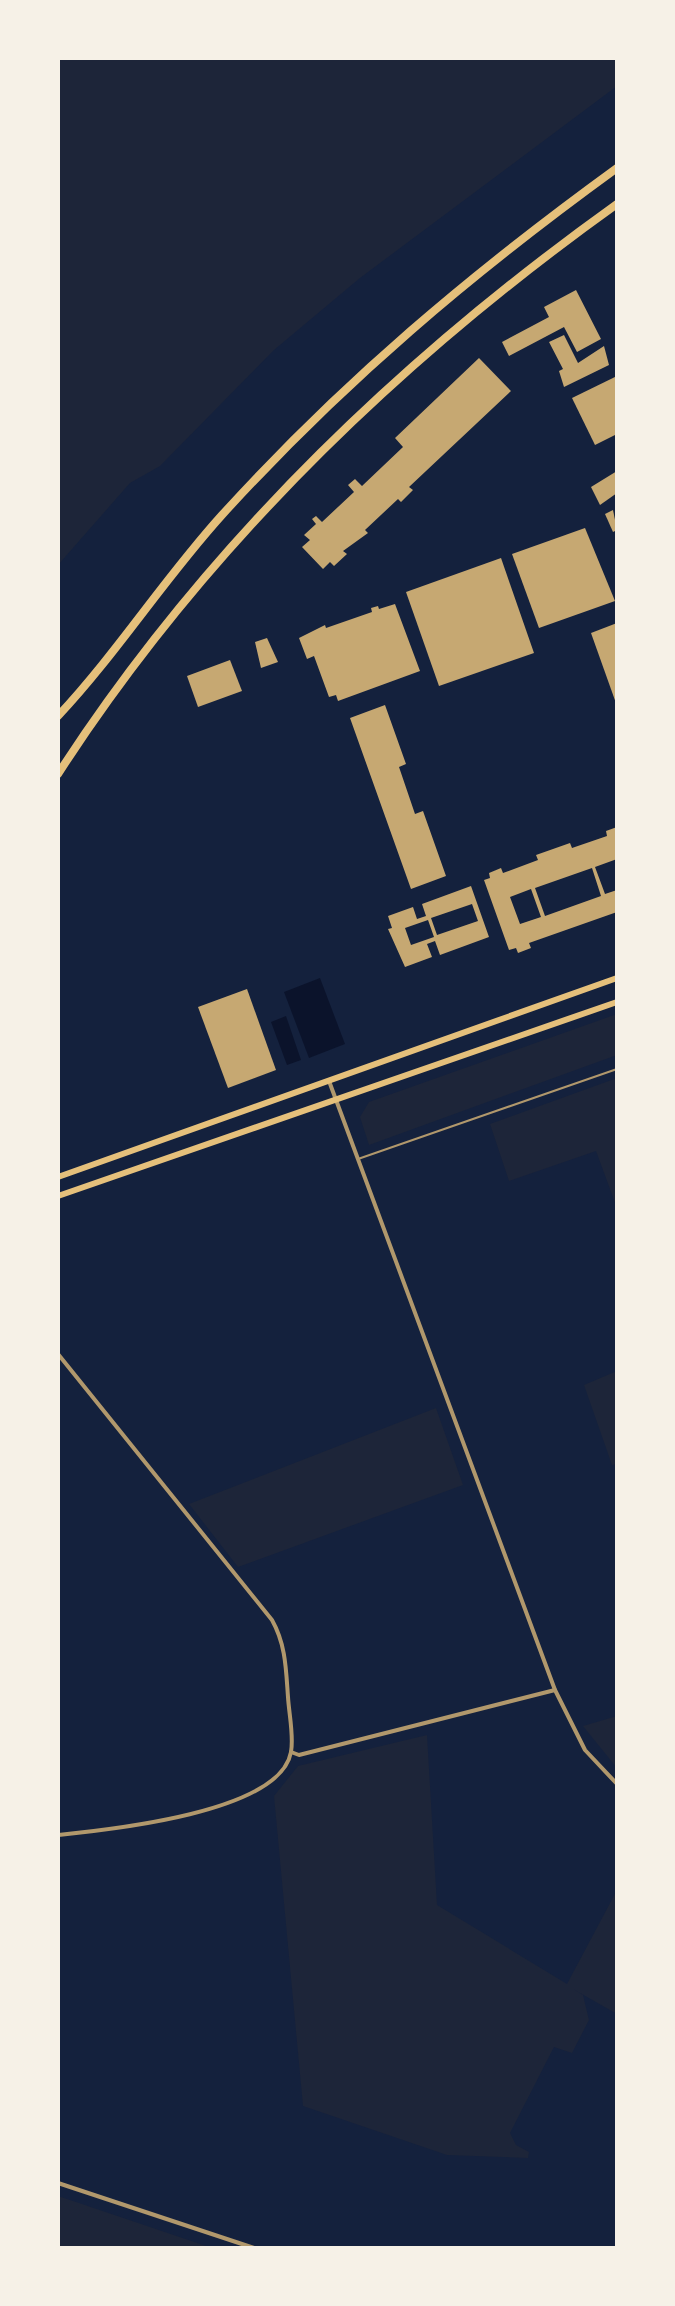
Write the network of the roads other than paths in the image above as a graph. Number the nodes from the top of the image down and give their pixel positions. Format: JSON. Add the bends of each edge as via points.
{"nodes":[{"id":1,"x":617,"y":168,"type":"edge"},
{"id":2,"x":617,"y":204,"type":"edge"},
{"id":3,"x":58,"y":716,"type":"edge"},
{"id":4,"x":58,"y":774,"type":"edge"},
{"id":5,"x":617,"y":978,"type":"edge"},
{"id":6,"x":617,"y":1002,"type":"edge"},
{"id":7,"x":617,"y":1069,"type":"edge"},
{"id":8,"x":329,"y":1081,"type":"junction"},
{"id":9,"x":337,"y":1102,"type":"junction"},
{"id":10,"x":357,"y":1160,"type":"junction"},
{"id":11,"x":58,"y":1177,"type":"edge"},
{"id":12,"x":58,"y":1196,"type":"edge"},
{"id":13,"x":58,"y":1354,"type":"edge"},
{"id":14,"x":555,"y":1690,"type":"junction"},
{"id":15,"x":291,"y":1752,"type":"junction"},
{"id":16,"x":617,"y":1784,"type":"edge"},
{"id":17,"x":58,"y":1835,"type":"edge"},
{"id":18,"x":58,"y":2183,"type":"edge"},
{"id":19,"x":254,"y":2248,"type":"edge"}],
"edges":[{"from":1,"to":3,"type":"highway","via":[[438,304],[286,445],[154,593]]},
{"from":2,"to":4,"type":"highway","via":[[459,324],[308,463],[175,611]]},
{"from":5,"to":8,"type":"main road"},
{"from":6,"to":9,"type":"main road"},
{"from":7,"to":10,"type":"lane"},
{"from":8,"to":9,"type":"street"},
{"from":8,"to":11,"type":"main road"},
{"from":9,"to":10,"type":"street"},
{"from":9,"to":12,"type":"main road"},
{"from":10,"to":14,"type":"street"},
{"from":13,"to":15,"type":"street","via":[[272,1620],[283,1640]]},
{"from":14,"to":15,"type":"street","via":[[299,1755]]},
{"from":14,"to":16,"type":"street","via":[[585,1750]]},
{"from":15,"to":17,"type":"street","via":[[271,1780],[243,1798],[135,1826]]},
{"from":18,"to":19,"type":"street"}]}
